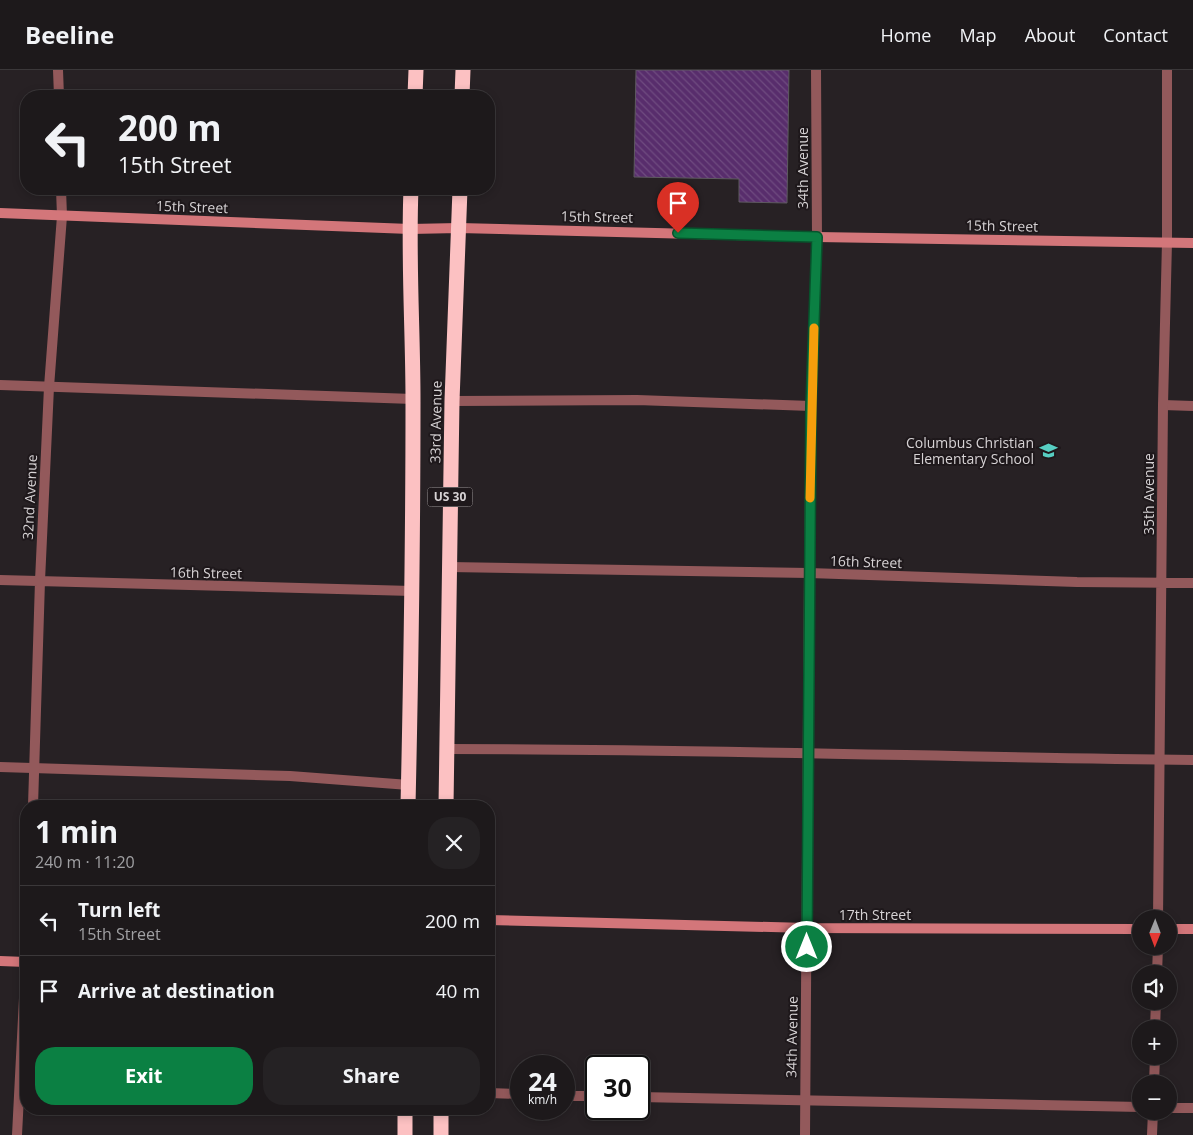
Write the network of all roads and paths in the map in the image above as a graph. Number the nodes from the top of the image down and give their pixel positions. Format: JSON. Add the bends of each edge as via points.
{"nodes":[{"id":1,"x":58,"y":70,"type":"edge"},
{"id":2,"x":416,"y":70,"type":"edge"},
{"id":3,"x":463,"y":70,"type":"edge"},
{"id":4,"x":816,"y":70,"type":"edge"},
{"id":5,"x":1167,"y":70,"type":"edge"},
{"id":6,"x":59,"y":90,"type":"edge"},
{"id":7,"x":415,"y":90,"type":"edge"},
{"id":8,"x":462,"y":90,"type":"edge"},
{"id":9,"x":61,"y":195,"type":"edge"},
{"id":10,"x":411,"y":195,"type":"edge"},
{"id":11,"x":460,"y":195,"type":"edge"},
{"id":12,"x":0,"y":213,"type":"edge"},
{"id":13,"x":62,"y":216,"type":"junction"},
{"id":14,"x":459,"y":228,"type":"junction"},
{"id":15,"x":410,"y":229,"type":"junction"},
{"id":16,"x":817,"y":237,"type":"junction"},
{"id":17,"x":1167,"y":242,"type":"junction"},
{"id":18,"x":1193,"y":243,"type":"edge"},
{"id":19,"x":0,"y":385,"type":"edge"},
{"id":20,"x":49,"y":387,"type":"junction"},
{"id":21,"x":413,"y":399,"type":"junction"},
{"id":22,"x":452,"y":401,"type":"junction"},
{"id":23,"x":1163,"y":405,"type":"junction"},
{"id":24,"x":811,"y":406,"type":"junction"},
{"id":25,"x":1193,"y":406,"type":"edge"},
{"id":26,"x":449,"y":567,"type":"junction"},
{"id":27,"x":809,"y":573,"type":"junction"},
{"id":28,"x":0,"y":580,"type":"edge"},
{"id":29,"x":40,"y":581,"type":"junction"},
{"id":30,"x":1162,"y":583,"type":"junction"},
{"id":31,"x":1193,"y":583,"type":"edge"},
{"id":32,"x":412,"y":591,"type":"junction"},
{"id":33,"x":447,"y":749,"type":"junction"},
{"id":34,"x":808,"y":752,"type":"junction"},
{"id":35,"x":1160,"y":760,"type":"junction"},
{"id":36,"x":1193,"y":760,"type":"edge"},
{"id":37,"x":0,"y":768,"type":"edge"},
{"id":38,"x":34,"y":768,"type":"junction"},
{"id":39,"x":409,"y":785,"type":"junction"},
{"id":40,"x":33,"y":800,"type":"edge"},
{"id":41,"x":408,"y":800,"type":"edge"},
{"id":42,"x":446,"y":800,"type":"edge"},
{"id":43,"x":1158,"y":910,"type":"edge"},
{"id":44,"x":495,"y":920,"type":"edge"},
{"id":45,"x":807,"y":928,"type":"junction"},
{"id":46,"x":1132,"y":929,"type":"edge"},
{"id":47,"x":1178,"y":929,"type":"edge"},
{"id":48,"x":1193,"y":929,"type":"edge"},
{"id":49,"x":0,"y":961,"type":"edge"},
{"id":50,"x":20,"y":961,"type":"edge"},
{"id":51,"x":20,"y":1077,"type":"edge"},
{"id":52,"x":495,"y":1093,"type":"edge"},
{"id":53,"x":510,"y":1094,"type":"edge"},
{"id":54,"x":650,"y":1097,"type":"edge"},
{"id":55,"x":805,"y":1100,"type":"junction"},
{"id":56,"x":1132,"y":1107,"type":"edge"},
{"id":57,"x":1177,"y":1108,"type":"edge"},
{"id":58,"x":1193,"y":1108,"type":"edge"},
{"id":59,"x":405,"y":1115,"type":"edge"},
{"id":60,"x":441,"y":1115,"type":"edge"},
{"id":61,"x":1153,"y":1120,"type":"edge"},
{"id":62,"x":17,"y":1135,"type":"edge"},
{"id":63,"x":405,"y":1135,"type":"edge"},
{"id":64,"x":441,"y":1135,"type":"edge"},
{"id":65,"x":805,"y":1135,"type":"edge"},
{"id":66,"x":1152,"y":1135,"type":"edge"}],
"edges":[{"from":1,"to":6,"type":"street"},
{"from":2,"to":7,"type":"highway"},
{"from":3,"to":8,"type":"highway"},
{"from":4,"to":16,"type":"street","name":"34th Avenue"},
{"from":5,"to":17,"type":"street","name":"35th Avenue"},
{"from":9,"to":13,"type":"street","name":"32nd Avenue"},
{"from":10,"to":15,"type":"highway","name":"33rd Avenue","number":"US 30"},
{"from":11,"to":14,"type":"highway","name":"33rd Avenue","number":"US 30"},
{"from":12,"to":13,"type":"street","name":"15th Street"},
{"from":13,"to":15,"type":"street","name":"15th Street"},
{"from":13,"to":20,"type":"street","name":"32nd Avenue"},
{"from":14,"to":15,"type":"street","name":"15th Street"},
{"from":14,"to":16,"type":"street","name":"15th Street"},
{"from":14,"to":22,"type":"highway","name":"33rd Avenue","number":"US 30"},
{"from":15,"to":21,"type":"highway","name":"33rd Avenue","number":"US 30"},
{"from":16,"to":17,"type":"street","name":"15th Street"},
{"from":16,"to":24,"type":"street","name":"34th Avenue"},
{"from":17,"to":18,"type":"street","name":"15th Street"},
{"from":17,"to":23,"type":"street","name":"35th Avenue"},
{"from":19,"to":20,"type":"street"},
{"from":20,"to":21,"type":"street"},
{"from":20,"to":29,"type":"street","name":"32nd Avenue"},
{"from":21,"to":32,"type":"highway","name":"33rd Avenue","number":"US 30"},
{"from":22,"to":24,"type":"street","via":[[637,400]]},
{"from":22,"to":26,"type":"highway","name":"33rd Avenue","number":"US 30"},
{"from":23,"to":25,"type":"street"},
{"from":23,"to":30,"type":"street","name":"35th Avenue"},
{"from":24,"to":27,"type":"street","name":"34th Avenue"},
{"from":26,"to":27,"type":"street","name":"16th Street"},
{"from":26,"to":33,"type":"highway","name":"33rd Avenue","number":"US 30"},
{"from":27,"to":30,"type":"street","name":"16th Street"},
{"from":27,"to":34,"type":"street","name":"34th Avenue"},
{"from":28,"to":29,"type":"street","name":"16th Street"},
{"from":29,"to":32,"type":"street","name":"16th Street"},
{"from":29,"to":38,"type":"street","name":"32nd Avenue"},
{"from":30,"to":31,"type":"street","name":"16th Street"},
{"from":30,"to":35,"type":"street","name":"35th Avenue"},
{"from":32,"to":39,"type":"highway","name":"33rd Avenue","number":"US 30"},
{"from":33,"to":34,"type":"street"},
{"from":33,"to":42,"type":"highway","name":"33rd Avenue","number":"US 30"},
{"from":34,"to":35,"type":"street"},
{"from":34,"to":45,"type":"street","name":"34th Avenue"},
{"from":35,"to":36,"type":"street"},
{"from":35,"to":43,"type":"street","name":"35th Avenue"},
{"from":37,"to":38,"type":"street"},
{"from":38,"to":39,"type":"street","via":[[290,776]]},
{"from":38,"to":40,"type":"street","name":"32nd Avenue"},
{"from":39,"to":41,"type":"highway","name":"33rd Avenue","number":"US 30"},
{"from":44,"to":45,"type":"street","name":"17th Street"},
{"from":45,"to":46,"type":"street","name":"17th Street"},
{"from":45,"to":55,"type":"street","name":"34th Avenue"},
{"from":47,"to":48,"type":"street"},
{"from":49,"to":50,"type":"street"},
{"from":51,"to":62,"type":"street"},
{"from":52,"to":53,"type":"street"},
{"from":54,"to":55,"type":"street"},
{"from":55,"to":56,"type":"street"},
{"from":55,"to":65,"type":"street","name":"34th Avenue"},
{"from":57,"to":58,"type":"street"},
{"from":59,"to":63,"type":"highway"},
{"from":60,"to":64,"type":"highway"},
{"from":61,"to":66,"type":"street"}]}
